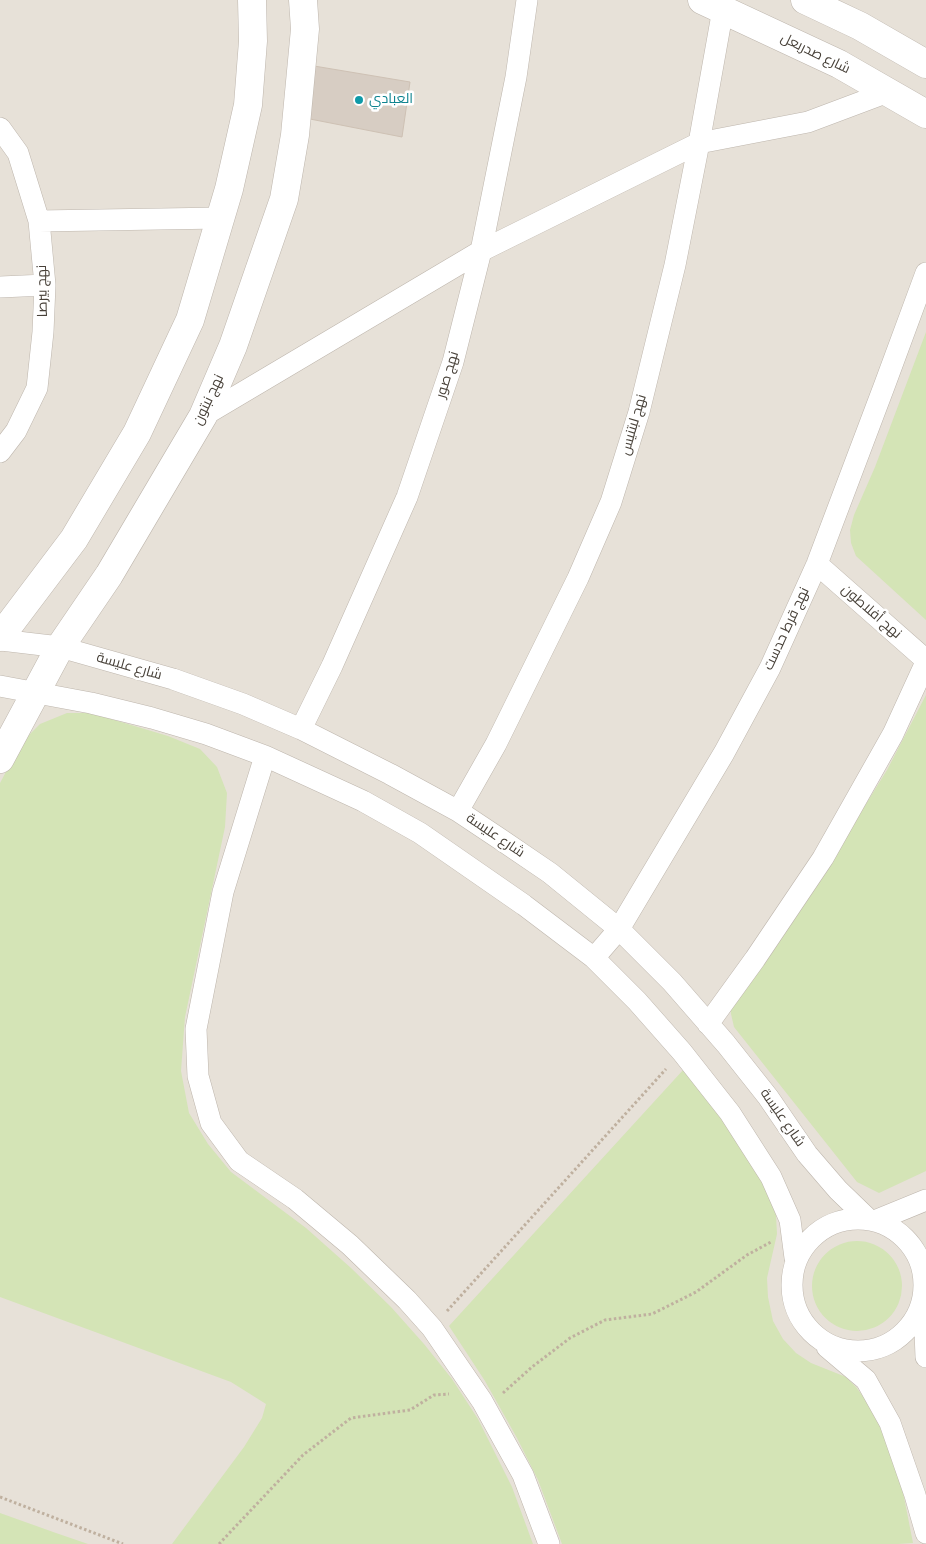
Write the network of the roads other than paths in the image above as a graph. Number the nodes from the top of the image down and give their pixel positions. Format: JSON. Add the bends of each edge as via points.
{"nodes":[{"id":1,"x":252,"y":0,"type":"edge"},
{"id":2,"x":303,"y":0,"type":"edge"},
{"id":3,"x":527,"y":0,"type":"edge"},
{"id":4,"x":805,"y":0,"type":"edge"},
{"id":5,"x":713,"y":5,"type":"edge"},
{"id":6,"x":926,"y":64,"type":"edge"},
{"id":7,"x":888,"y":92,"type":"junction"},
{"id":8,"x":926,"y":114,"type":"edge"},
{"id":9,"x":0,"y":128,"type":"edge"},
{"id":10,"x":699,"y":143,"type":"junction"},
{"id":11,"x":220,"y":218,"type":"junction"},
{"id":12,"x":39,"y":220,"type":"junction"},
{"id":13,"x":481,"y":251,"type":"junction"},
{"id":14,"x":926,"y":273,"type":"edge"},
{"id":15,"x":45,"y":284,"type":"junction"},
{"id":16,"x":0,"y":287,"type":"edge"},
{"id":17,"x":202,"y":416,"type":"junction"},
{"id":18,"x":0,"y":452,"type":"edge"},
{"id":19,"x":817,"y":564,"type":"junction"},
{"id":20,"x":0,"y":638,"type":"edge"},
{"id":21,"x":60,"y":647,"type":"junction"},
{"id":22,"x":926,"y":661,"type":"edge"},
{"id":23,"x":0,"y":686,"type":"edge"},
{"id":24,"x":34,"y":692,"type":"junction"},
{"id":25,"x":301,"y":729,"type":"junction"},
{"id":26,"x":265,"y":756,"type":"junction"},
{"id":27,"x":0,"y":759,"type":"edge"},
{"id":28,"x":458,"y":811,"type":"junction"},
{"id":29,"x":618,"y":929,"type":"junction"},
{"id":30,"x":594,"y":958,"type":"junction"},
{"id":31,"x":708,"y":1024,"type":"junction"},
{"id":32,"x":926,"y":1200,"type":"edge"},
{"id":33,"x":872,"y":1219,"type":"junction"},
{"id":34,"x":795,"y":1258,"type":"junction"},
{"id":35,"x":925,"y":1292,"type":"edge"},
{"id":36,"x":814,"y":1335,"type":"junction"},
{"id":37,"x":926,"y":1357,"type":"edge"},
{"id":38,"x":926,"y":1533,"type":"edge"},
{"id":39,"x":549,"y":1544,"type":"edge"}],
"edges":[{"from":1,"to":11,"type":"street","via":[[253,41],[248,106]]},
{"from":2,"to":17,"type":"street","name":"نهج نبتون","via":[[305,29],[295,135],[284,199],[233,346]]},
{"from":3,"to":13,"type":"street","name":"نهج صور","via":[[516,77]]},
{"from":4,"to":6,"type":"street","via":[[860,26]]},
{"from":5,"to":7,"type":"street","name":"شارع صدربعل","via":[[838,64]]},
{"from":5,"to":10,"type":"street","name":"نهج لبتنيس"},
{"from":7,"to":8,"type":"street","name":"شارع صدربعل"},
{"from":7,"to":10,"type":"street","via":[[808,122]]},
{"from":9,"to":12,"type":"street","name":"نهج بيرصا","via":[[18,153]]},
{"from":10,"to":13,"type":"street"},
{"from":10,"to":28,"type":"street","name":"نهج لبتنيس","via":[[675,265],[639,412],[611,502],[578,578],[496,744]]},
{"from":11,"to":12,"type":"street"},
{"from":11,"to":20,"type":"street","via":[[190,320],[137,433],[74,539]]},
{"from":12,"to":15,"type":"street","name":"نهج بيرصا"},
{"from":13,"to":17,"type":"street"},
{"from":13,"to":25,"type":"street","name":"نهج صور","via":[[453,362],[407,498]]},
{"from":14,"to":19,"type":"street","name":"نهج قرط حدست"},
{"from":15,"to":16,"type":"street"},
{"from":15,"to":18,"type":"street","name":"نهج بيرصا","via":[[44,332],[37,388],[16,430]]},
{"from":17,"to":21,"type":"street","name":"نهج نبتون","via":[[109,575]]},
{"from":19,"to":22,"type":"street","name":"نهج أفلاطون"},
{"from":19,"to":29,"type":"street","name":"نهج قرط حدست","via":[[770,668],[733,736]]},
{"from":20,"to":21,"type":"street","name":"شارع عليسة"},
{"from":21,"to":24,"type":"street","name":"نهج نبتون"},
{"from":21,"to":25,"type":"street","name":"شارع عليسة","via":[[173,679]]},
{"from":22,"to":31,"type":"street","via":[[893,734],[823,858]]},
{"from":23,"to":24,"type":"street"},
{"from":24,"to":26,"type":"street","via":[[152,718]]},
{"from":24,"to":27,"type":"street","name":"نهج نبتون"},
{"from":25,"to":28,"type":"street","name":"شارع عليسة"},
{"from":26,"to":30,"type":"street","via":[[363,801],[420,833]]},
{"from":26,"to":39,"type":"street","via":[[223,892],[196,1029],[198,1076],[211,1123],[239,1161],[295,1199],[350,1245],[432,1328],[475,1391],[523,1475]]},
{"from":28,"to":29,"type":"street","name":"شارع عليسة","via":[[550,873]]},
{"from":29,"to":30,"type":"street","name":"نهج قرط حدست"},
{"from":29,"to":31,"type":"street","name":"شارع عليسة","via":[[672,982]]},
{"from":30,"to":34,"type":"street","via":[[638,1001],[730,1113],[771,1177],[790,1220]]},
{"from":31,"to":33,"type":"street","name":"شارع عليسة","via":[[838,1190]]},
{"from":32,"to":33,"type":"street"},
{"from":33,"to":34,"type":"street","via":[[839,1220],[814,1234]]},
{"from":33,"to":35,"type":"street","via":[[901,1233],[918,1254]]},
{"from":34,"to":36,"type":"street","via":[[791,1284],[797,1312]]},
{"from":35,"to":36,"type":"street","via":[[911,1326],[890,1344],[865,1352],[838,1349]]},
{"from":35,"to":37,"type":"street"},
{"from":36,"to":38,"type":"street","via":[[866,1380],[886,1414],[916,1495]]}]}
